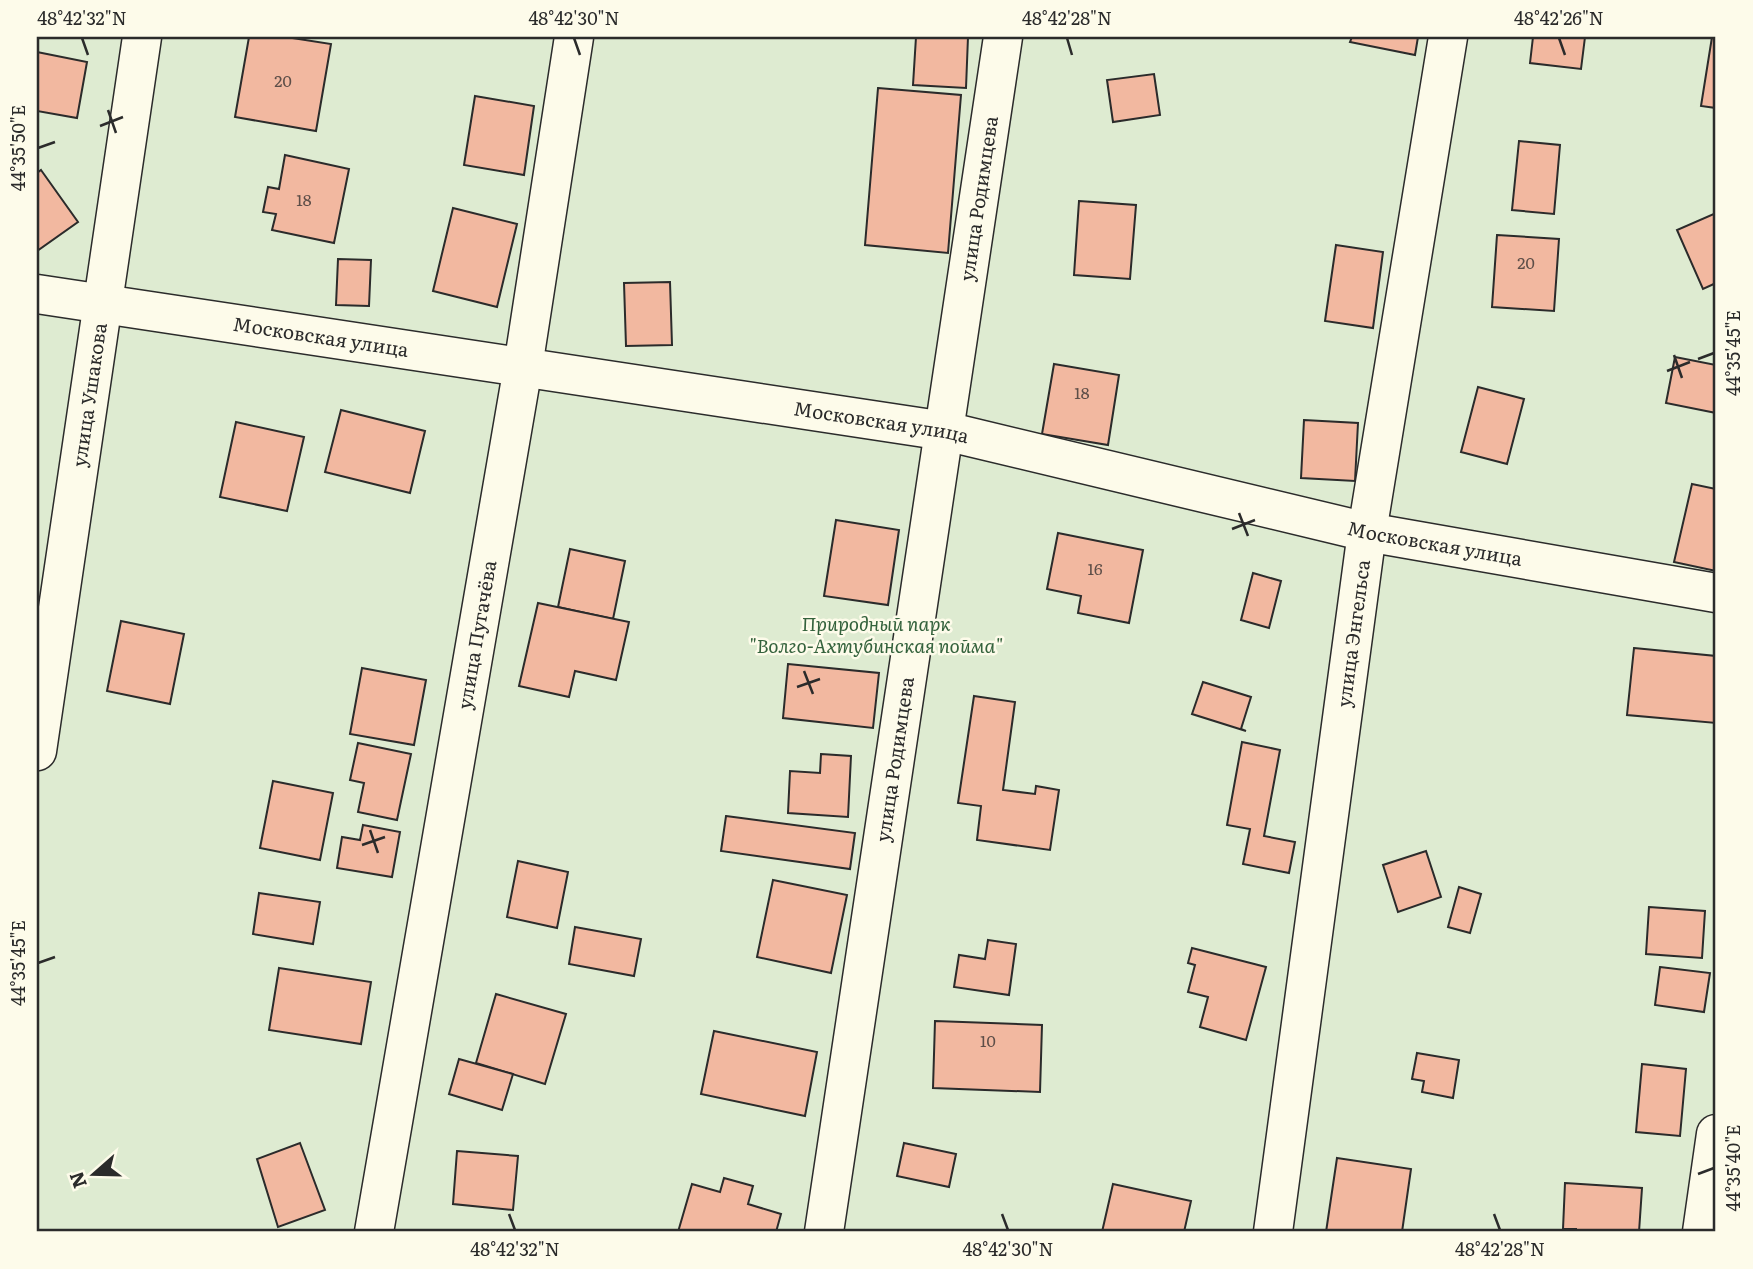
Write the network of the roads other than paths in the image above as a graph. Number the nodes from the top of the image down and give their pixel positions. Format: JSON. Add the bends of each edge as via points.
{"nodes":[{"id":1,"x":142,"y":37,"type":"edge"},
{"id":2,"x":574,"y":37,"type":"edge"},
{"id":3,"x":1003,"y":37,"type":"edge"},
{"id":4,"x":1448,"y":37,"type":"edge"},
{"id":5,"x":37,"y":294,"type":"edge"},
{"id":6,"x":103,"y":304,"type":"junction"},
{"id":7,"x":523,"y":367,"type":"junction"},
{"id":8,"x":945,"y":430,"type":"junction"},
{"id":9,"x":1367,"y":532,"type":"junction"},
{"id":10,"x":1716,"y":593,"type":"edge"},
{"id":11,"x":37,"y":751,"type":"edge"},
{"id":12,"x":1716,"y":1134,"type":"edge"},
{"id":13,"x":374,"y":1232,"type":"edge"},
{"id":14,"x":824,"y":1232,"type":"edge"},
{"id":15,"x":1273,"y":1232,"type":"edge"},
{"id":16,"x":1702,"y":1232,"type":"edge"}],
"edges":[{"from":1,"to":6,"type":"street","name":"улица Ушакова"},
{"from":2,"to":7,"type":"street","name":"улица Пугачёва"},
{"from":3,"to":8,"type":"street","name":"улица Родимцева"},
{"from":4,"to":9,"type":"street","name":"улица Энгельса"},
{"from":5,"to":6,"type":"street","name":"Московская улица"},
{"from":6,"to":7,"type":"street","name":"Московская улица"},
{"from":6,"to":11,"type":"street","name":"улица Ушакова"},
{"from":7,"to":8,"type":"street","name":"Московская улица"},
{"from":7,"to":13,"type":"street","name":"улица Пугачёва"},
{"from":8,"to":9,"type":"street","name":"Московская улица"},
{"from":8,"to":14,"type":"street","name":"улица Родимцева"},
{"from":9,"to":10,"type":"street","name":"Московская улица"},
{"from":9,"to":15,"type":"street","name":"улица Энгельса"},
{"from":12,"to":16,"type":"street"}]}
